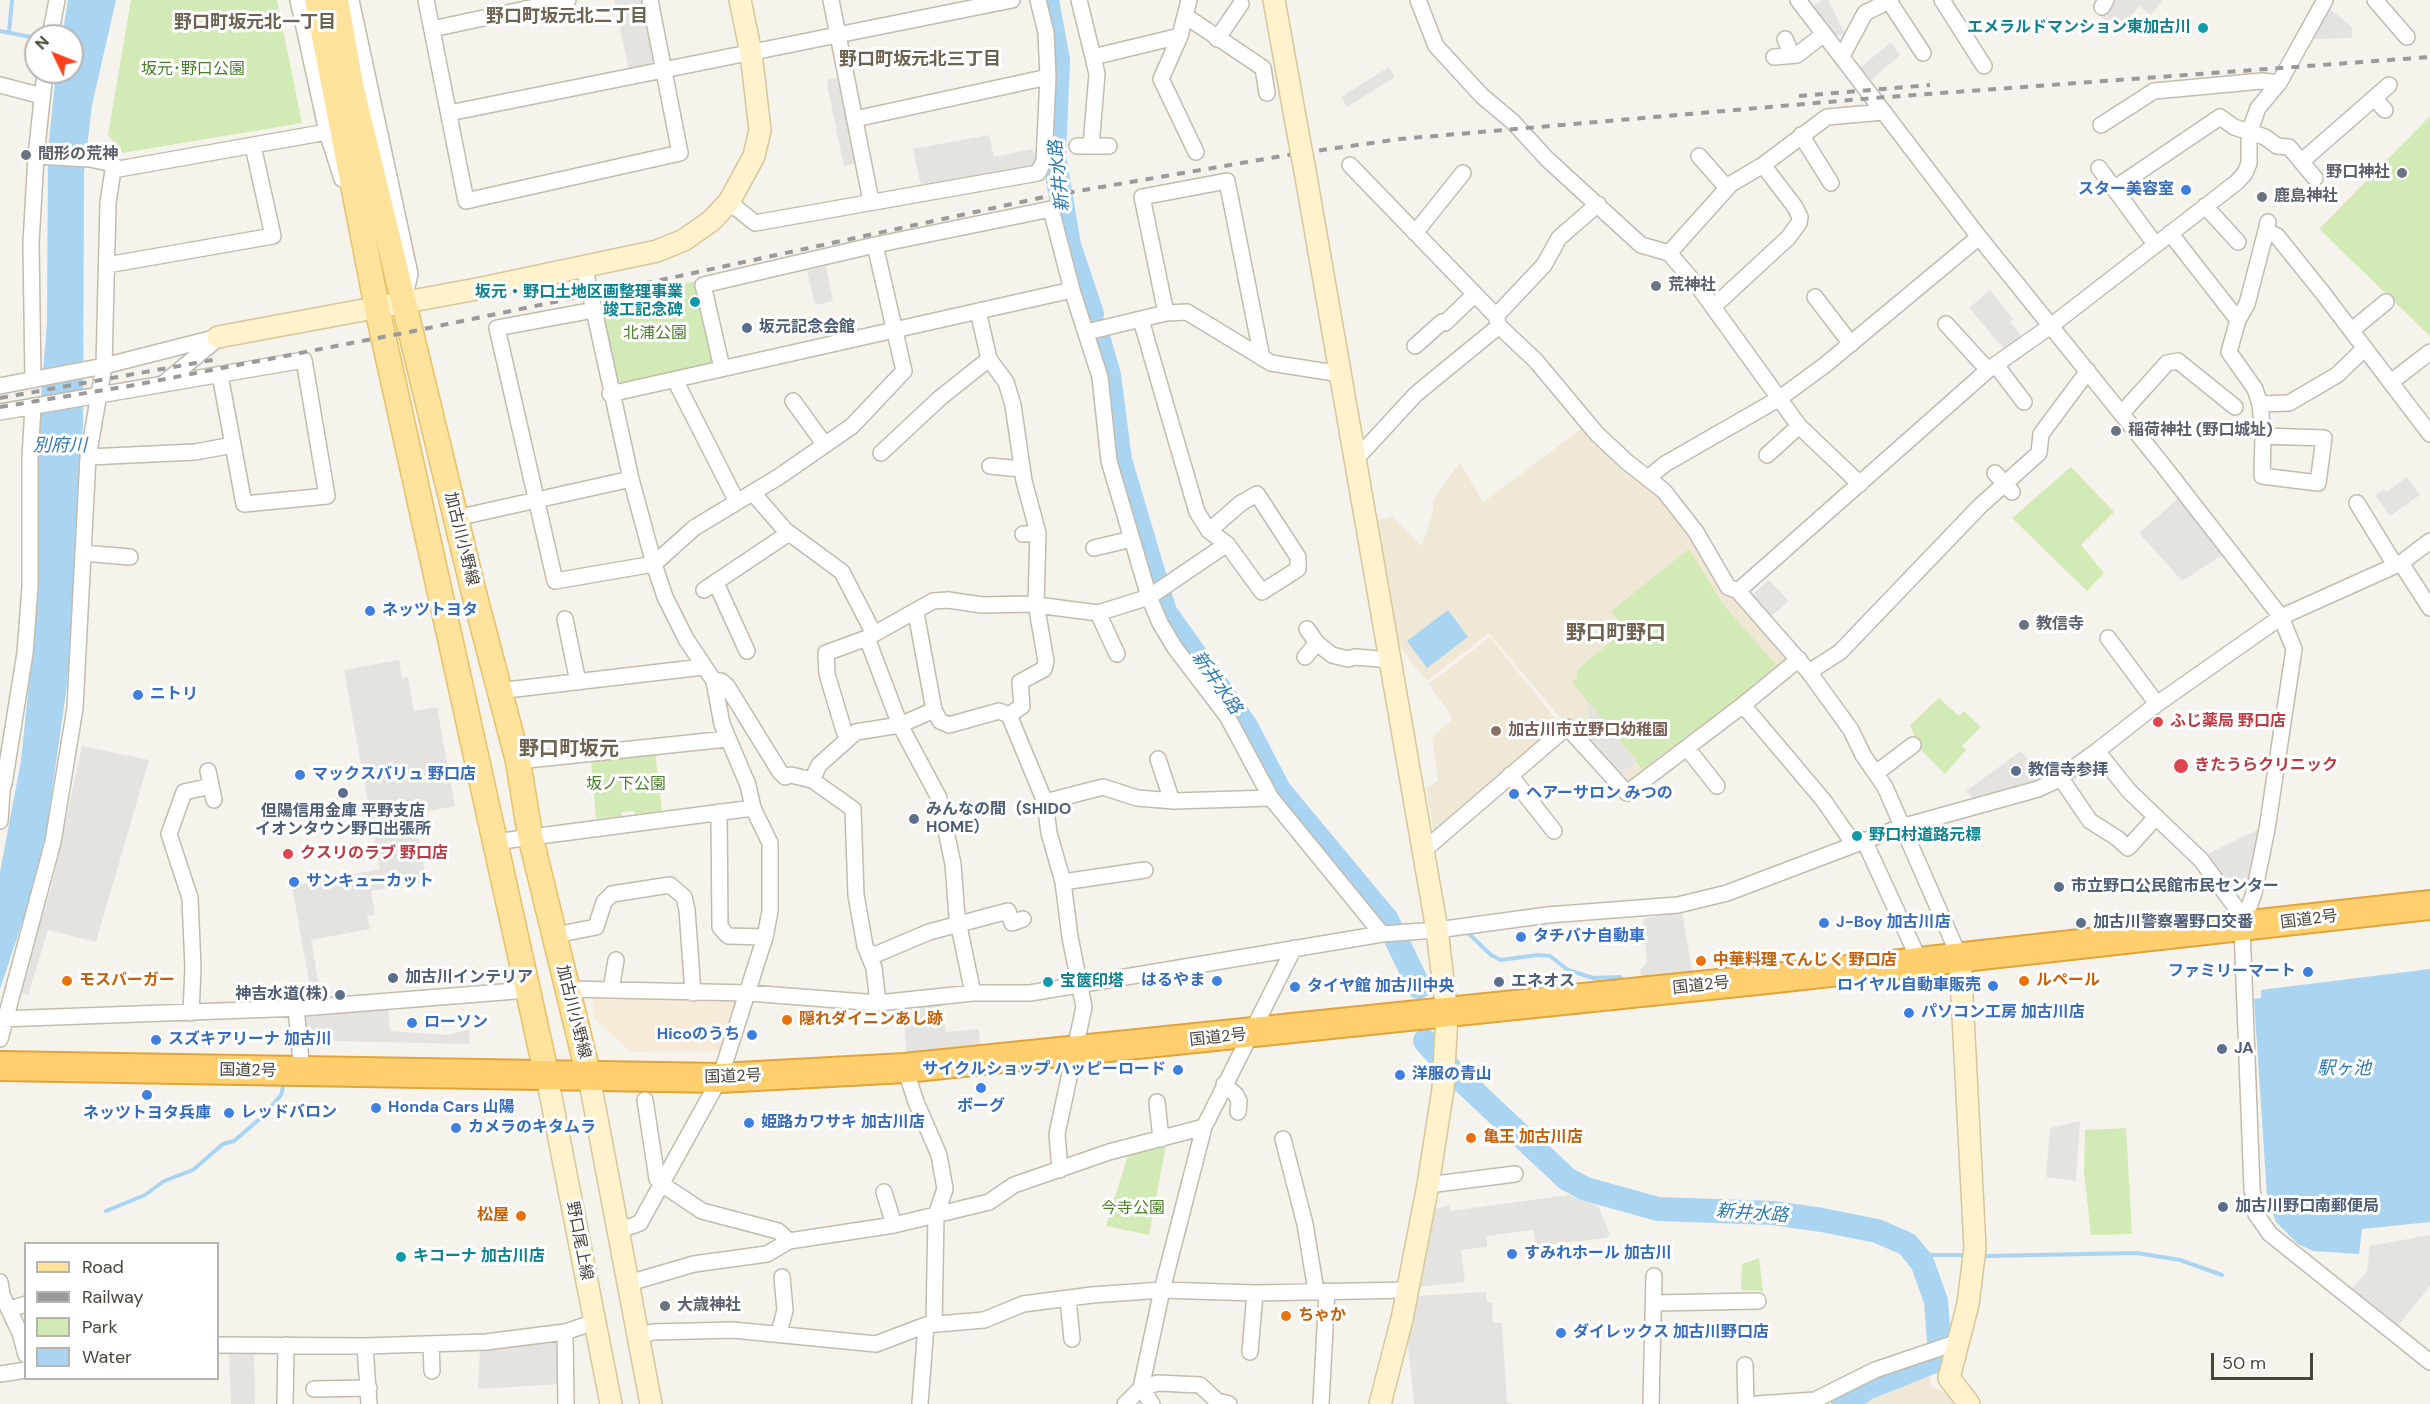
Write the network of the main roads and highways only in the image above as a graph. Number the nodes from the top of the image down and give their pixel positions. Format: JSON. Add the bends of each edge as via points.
{"nodes":[{"id":1,"x":316,"y":0,"type":"edge"},
{"id":2,"x":336,"y":0,"type":"edge"},
{"id":3,"x":2430,"y":905,"type":"edge"},
{"id":4,"x":0,"y":1066,"type":"edge"},
{"id":5,"x":547,"y":1077,"type":"junction"},
{"id":6,"x":589,"y":1077,"type":"junction"}],
"edges":[{"from":1,"to":5,"type":"main road","name":"加古川小野線","via":[[377,308]]},
{"from":2,"to":6,"type":"main road","name":"加古川小野線","via":[[351,85],[518,761],[530,835]]},
{"from":3,"to":6,"type":"highway","name":"国道2号","via":[[1248,1035],[905,1068],[720,1078]]},
{"from":4,"to":5,"type":"highway","name":"国道2号"},
{"from":5,"to":6,"type":"highway","name":"国道2号"}]}
